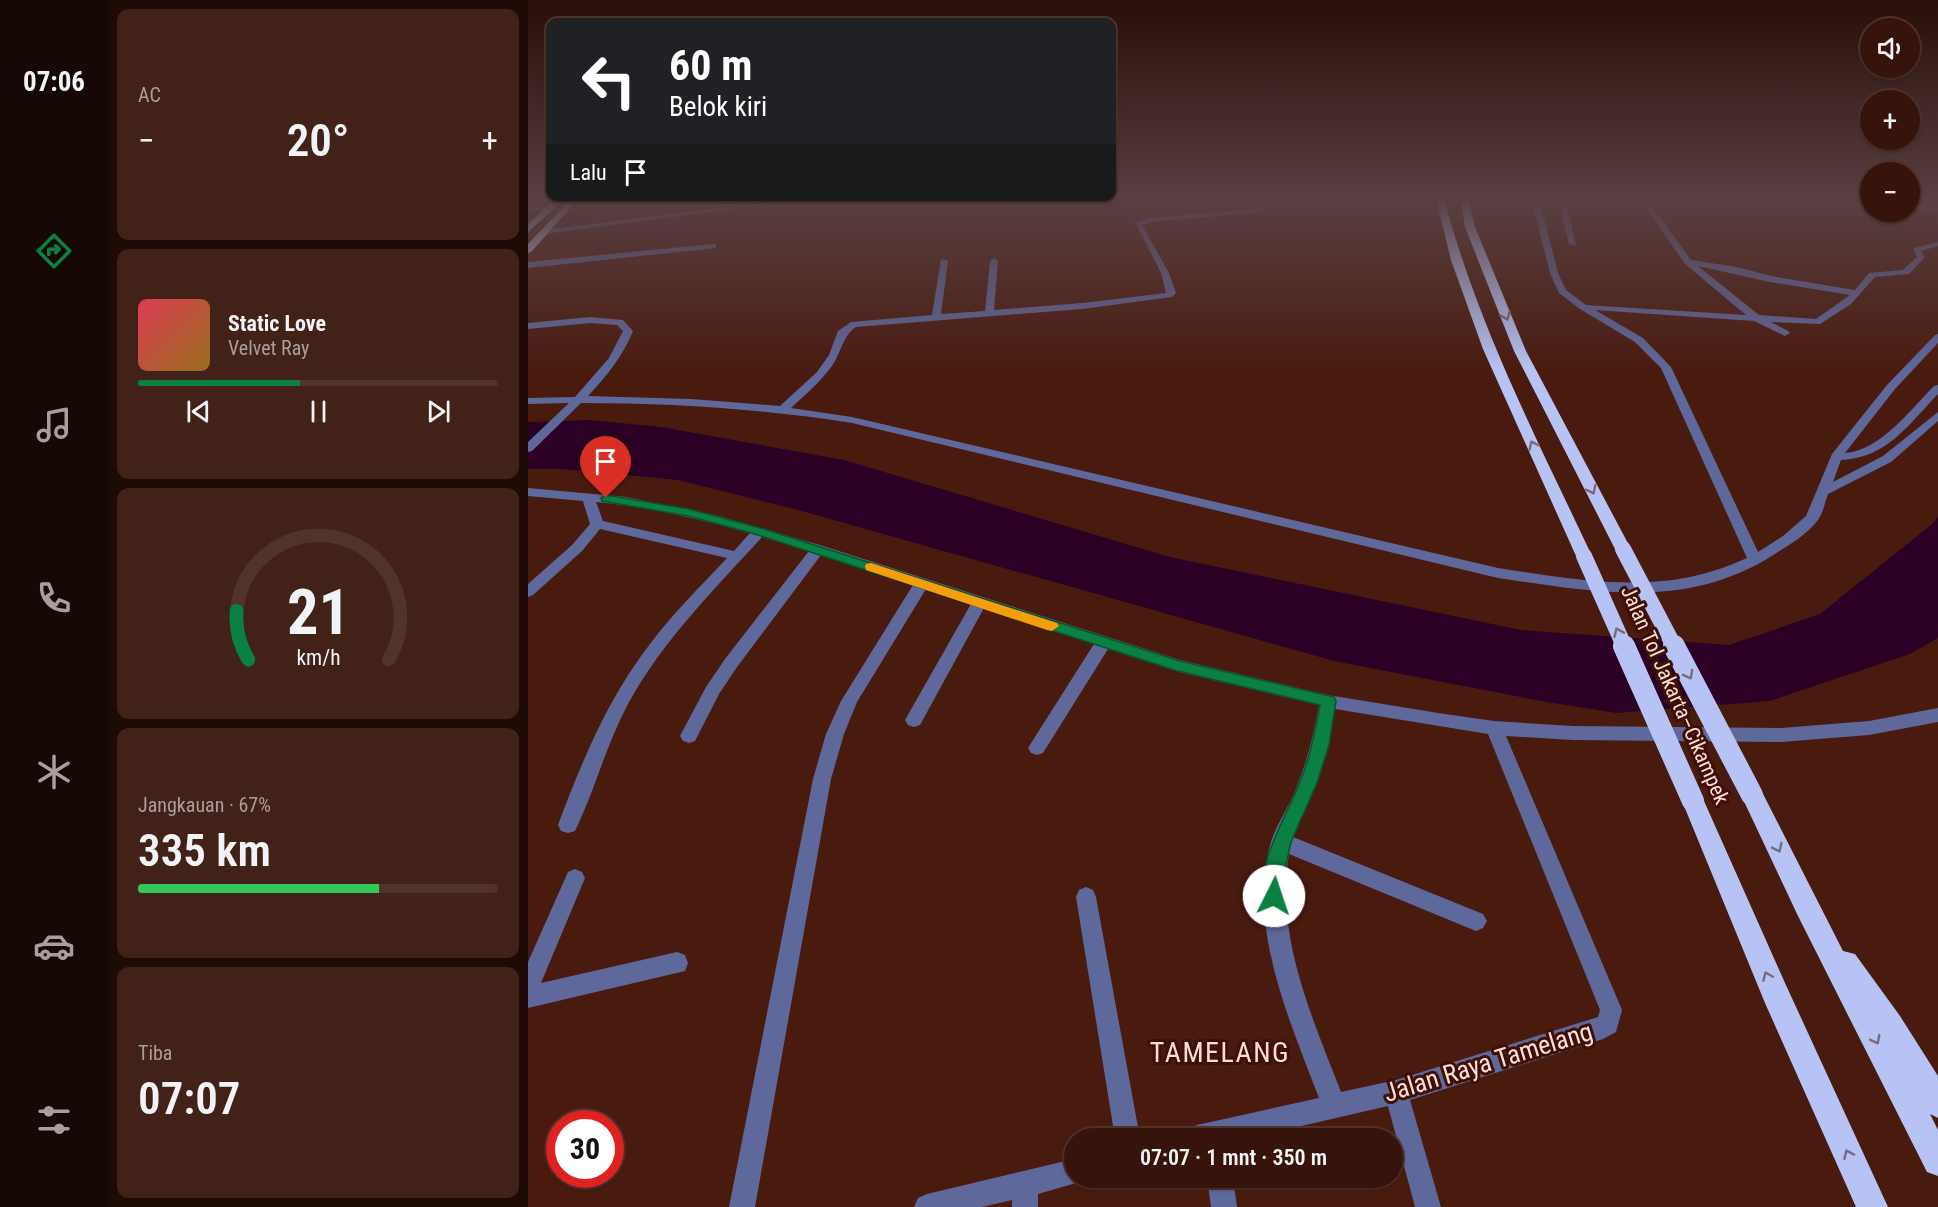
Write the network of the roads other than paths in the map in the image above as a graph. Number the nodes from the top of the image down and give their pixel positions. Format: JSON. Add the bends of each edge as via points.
{"nodes":[{"id":1,"x":593,"y":258,"type":"edge"},
{"id":2,"x":1157,"y":258,"type":"edge"},
{"id":3,"x":1456,"y":258,"type":"edge"},
{"id":4,"x":1483,"y":258,"type":"edge"},
{"id":5,"x":1551,"y":258,"type":"edge"},
{"id":6,"x":1685,"y":258,"type":"edge"},
{"id":7,"x":1919,"y":258,"type":"edge"},
{"id":8,"x":944,"y":261,"type":"dead end"},
{"id":9,"x":994,"y":261,"type":"dead end"},
{"id":10,"x":1688,"y":262,"type":"junction"},
{"id":11,"x":528,"y":265,"type":"edge"},
{"id":12,"x":1856,"y":293,"type":"junction"},
{"id":13,"x":1583,"y":307,"type":"junction"},
{"id":14,"x":989,"y":314,"type":"junction"},
{"id":15,"x":936,"y":318,"type":"junction"},
{"id":16,"x":1756,"y":318,"type":"junction"},
{"id":17,"x":528,"y":326,"type":"edge"},
{"id":18,"x":1785,"y":333,"type":"dead end"},
{"id":19,"x":1938,"y":337,"type":"edge"},
{"id":20,"x":1938,"y":388,"type":"edge"},
{"id":21,"x":580,"y":399,"type":"junction"},
{"id":22,"x":528,"y":400,"type":"edge"},
{"id":23,"x":784,"y":408,"type":"junction"},
{"id":24,"x":1938,"y":416,"type":"edge"},
{"id":25,"x":528,"y":448,"type":"edge"},
{"id":26,"x":1836,"y":457,"type":"junction"},
{"id":27,"x":1822,"y":492,"type":"junction"},
{"id":28,"x":532,"y":496,"type":"edge"},
{"id":29,"x":586,"y":496,"type":"junction"},
{"id":30,"x":597,"y":524,"type":"junction"},
{"id":31,"x":760,"y":531,"type":"junction"},
{"id":32,"x":818,"y":549,"type":"junction"},
{"id":33,"x":738,"y":556,"type":"junction"},
{"id":34,"x":1755,"y":560,"type":"junction"},
{"id":35,"x":922,"y":584,"type":"junction"},
{"id":36,"x":528,"y":592,"type":"edge"},
{"id":37,"x":979,"y":603,"type":"junction"},
{"id":38,"x":1102,"y":643,"type":"junction"},
{"id":39,"x":1328,"y":701,"type":"junction"},
{"id":40,"x":1938,"y":715,"type":"edge"},
{"id":41,"x":914,"y":720,"type":"dead end"},
{"id":42,"x":1494,"y":728,"type":"junction"},
{"id":43,"x":689,"y":736,"type":"dead end"},
{"id":44,"x":1037,"y":748,"type":"dead end"},
{"id":45,"x":568,"y":825,"type":"dead end"},
{"id":46,"x":1282,"y":842,"type":"junction"},
{"id":47,"x":575,"y":878,"type":"dead end"},
{"id":48,"x":1086,"y":897,"type":"dead end"},
{"id":49,"x":1807,"y":908,"type":"junction"},
{"id":50,"x":1476,"y":921,"type":"dead end"},
{"id":51,"x":677,"y":963,"type":"dead end"},
{"id":52,"x":528,"y":988,"type":"edge"},
{"id":53,"x":528,"y":998,"type":"edge"},
{"id":54,"x":1396,"y":1092,"type":"junction"},
{"id":55,"x":1938,"y":1103,"type":"edge"},
{"id":56,"x":1334,"y":1106,"type":"junction"},
{"id":57,"x":1126,"y":1128,"type":"edge"},
{"id":58,"x":1245,"y":1128,"type":"edge"},
{"id":59,"x":1938,"y":1161,"type":"edge"},
{"id":60,"x":1064,"y":1177,"type":"edge"},
{"id":61,"x":1221,"y":1188,"type":"edge"},
{"id":62,"x":1025,"y":1196,"type":"edge"},
{"id":63,"x":742,"y":1207,"type":"edge"},
{"id":64,"x":927,"y":1207,"type":"edge"},
{"id":65,"x":1224,"y":1207,"type":"edge"},
{"id":66,"x":1428,"y":1207,"type":"edge"},
{"id":67,"x":1872,"y":1207,"type":"edge"}],
"edges":[{"from":1,"to":11,"type":"street"},
{"from":2,"to":14,"type":"street","via":[[1165,273],[1169,295]]},
{"from":67,"to":3,"type":"highway","name":"Jalan Tol Jakarta–Cikampek","one_way":true,"bridge":true,"via":[[1489,349]]},
{"from":4,"to":49,"type":"highway","name":"Jalan Tol Jakarta–Cikampek","one_way":true,"bridge":true,"via":[[1520,351]]},
{"from":5,"to":13,"type":"street","via":[[1558,285]]},
{"from":6,"to":10,"type":"street"},
{"from":7,"to":12,"type":"street","via":[[1906,272],[1874,274]]},
{"from":8,"to":15,"type":"street"},
{"from":9,"to":14,"type":"street"},
{"from":10,"to":12,"type":"street"},
{"from":10,"to":16,"type":"street"},
{"from":12,"to":16,"type":"street","via":[[1817,322]]},
{"from":13,"to":16,"type":"street"},
{"from":13,"to":34,"type":"street","via":[[1639,340],[1666,367]]},
{"from":14,"to":15,"type":"street"},
{"from":15,"to":23,"type":"street","via":[[847,327],[831,361]]},
{"from":16,"to":18,"type":"street"},
{"from":17,"to":21,"type":"street","via":[[590,320],[626,326],[626,340]]},
{"from":19,"to":26,"type":"street"},
{"from":20,"to":26,"type":"street","via":[[1881,445],[1857,456]]},
{"from":21,"to":22,"type":"street"},
{"from":21,"to":23,"type":"street"},
{"from":21,"to":25,"type":"street"},
{"from":23,"to":34,"type":"street","via":[[852,420],[1498,573],[1554,582],[1602,588],[1679,585],[1724,575]]},
{"from":24,"to":27,"type":"street","via":[[1887,459]]},
{"from":26,"to":27,"type":"street"},
{"from":27,"to":34,"type":"street","via":[[1812,518]]},
{"from":28,"to":29,"type":"street"},
{"from":29,"to":30,"type":"street"},
{"from":29,"to":31,"type":"street","via":[[689,513]]},
{"from":30,"to":33,"type":"street"},
{"from":30,"to":36,"type":"street","via":[[571,555]]},
{"from":31,"to":32,"type":"street"},
{"from":31,"to":33,"type":"street"},
{"from":32,"to":35,"type":"street"},
{"from":32,"to":43,"type":"street","via":[[731,663]]},
{"from":33,"to":45,"type":"street","via":[[669,630],[642,667],[591,760]]},
{"from":35,"to":37,"type":"street"},
{"from":35,"to":63,"type":"street","via":[[849,701],[822,779]]},
{"from":37,"to":38,"type":"street"},
{"from":37,"to":41,"type":"street"},
{"from":38,"to":39,"type":"street","via":[[1217,676]]},
{"from":38,"to":44,"type":"street"},
{"from":39,"to":42,"type":"street"},
{"from":39,"to":46,"type":"street","via":[[1312,773]]},
{"from":40,"to":42,"type":"street","via":[[1869,728],[1781,735],[1605,734]]},
{"from":42,"to":54,"type":"street","name":"Jalan Raya Tamelang","via":[[1611,1010],[1608,1024]]},
{"from":46,"to":50,"type":"street"},
{"from":46,"to":56,"type":"street","via":[[1273,878],[1274,913],[1293,990]]},
{"from":47,"to":52,"type":"street"},
{"from":48,"to":57,"type":"street"},
{"from":49,"to":55,"type":"highway","via":[[1890,1026]]},
{"from":49,"to":59,"type":"highway","name":"Jalan Tol Jakarta–Cikampek","one_way":true},
{"from":51,"to":53,"type":"street"},
{"from":54,"to":56,"type":"street","name":"Jalan Raya Tamelang"},
{"from":54,"to":66,"type":"street"},
{"from":56,"to":58,"type":"street","name":"Jalan Raya Tamelang"},
{"from":60,"to":62,"type":"street"},
{"from":61,"to":65,"type":"street"},
{"from":62,"to":64,"type":"street"}]}
